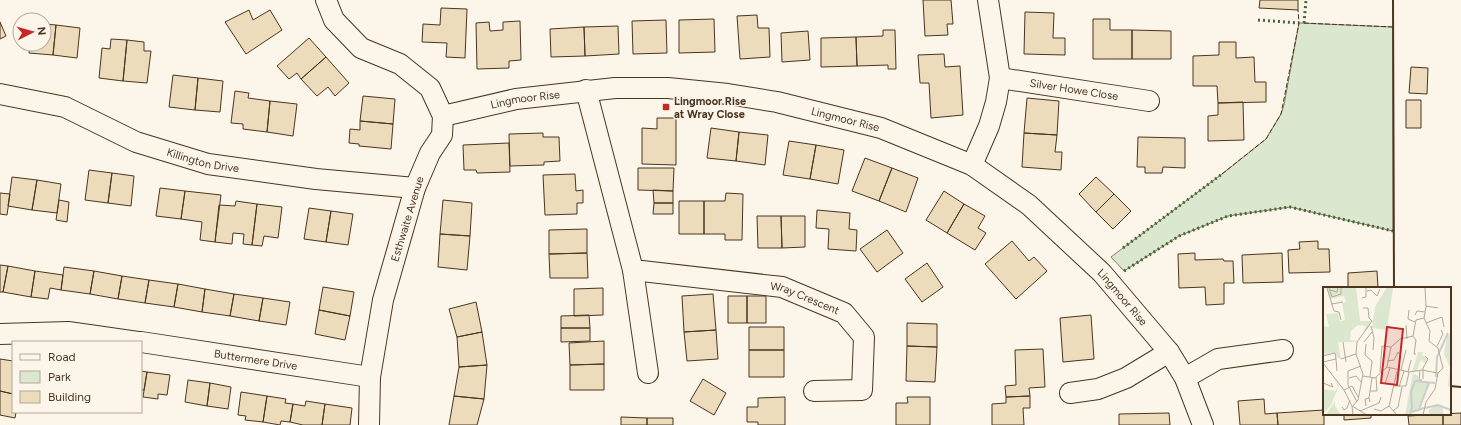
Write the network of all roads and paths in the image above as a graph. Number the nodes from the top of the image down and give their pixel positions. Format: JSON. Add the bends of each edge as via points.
{"nodes":[{"id":1,"x":326,"y":0,"type":"edge"},
{"id":2,"x":988,"y":0,"type":"edge"},
{"id":3,"x":1000,"y":78,"type":"junction"},
{"id":4,"x":586,"y":90,"type":"junction"},
{"id":5,"x":0,"y":94,"type":"edge"},
{"id":6,"x":1149,"y":101,"type":"dead end"},
{"id":7,"x":443,"y":116,"type":"junction"},
{"id":8,"x":972,"y":165,"type":"junction"},
{"id":9,"x":415,"y":188,"type":"junction"},
{"id":10,"x":633,"y":270,"type":"junction"},
{"id":11,"x":0,"y":334,"type":"edge"},
{"id":12,"x":133,"y":341,"type":"edge"},
{"id":13,"x":142,"y":342,"type":"edge"},
{"id":14,"x":1283,"y":350,"type":"dead end"},
{"id":15,"x":1169,"y":352,"type":"junction"},
{"id":16,"x":648,"y":373,"type":"dead end"},
{"id":17,"x":370,"y":377,"type":"junction"},
{"id":18,"x":1186,"y":378,"type":"junction"},
{"id":19,"x":814,"y":391,"type":"dead end"},
{"id":20,"x":1070,"y":393,"type":"dead end"},
{"id":21,"x":369,"y":425,"type":"edge"},
{"id":22,"x":1203,"y":425,"type":"edge"}],
"edges":[{"from":1,"to":7,"type":"street","name":"Esthwaite Avenue","via":[[334,20],[361,48],[400,64],[430,88]]},
{"from":2,"to":3,"type":"street"},
{"from":3,"to":6,"type":"street","name":"Silver Howe Close"},
{"from":3,"to":8,"type":"street","via":[[989,126]]},
{"from":4,"to":7,"type":"street","name":"Lingmoor Rise","via":[[516,99]]},
{"from":4,"to":8,"type":"street","name":"Lingmoor Rise","via":[[668,88],[777,102],[881,128]]},
{"from":4,"to":10,"type":"street"},
{"from":5,"to":9,"type":"street","name":"Killington Drive","via":[[65,107],[136,142],[208,164],[316,179]]},
{"from":7,"to":9,"type":"street","name":"Esthwaite Avenue","via":[[442,135],[430,153]]},
{"from":8,"to":15,"type":"street","name":"Lingmoor Rise","via":[[1029,205],[1102,273]]},
{"from":9,"to":17,"type":"street","name":"Esthwaite Avenue","via":[[383,300]]},
{"from":10,"to":16,"type":"street"},
{"from":10,"to":19,"type":"street","name":"Wray Crescent","via":[[782,287],[844,313],[864,337],[862,390]]},
{"from":11,"to":12,"type":"street","name":"Buttermere Drive","via":[[68,332]]},
{"from":13,"to":17,"type":"street","name":"Buttermere Drive"},
{"from":14,"to":18,"type":"street","via":[[1218,359]]},
{"from":15,"to":18,"type":"street","name":"Lingmoor Rise"},
{"from":15,"to":20,"type":"street","via":[[1126,378],[1098,389]]},
{"from":17,"to":21,"type":"street","name":"Esthwaite Avenue"},
{"from":18,"to":22,"type":"street","name":"Lingmoor Rise"}]}
